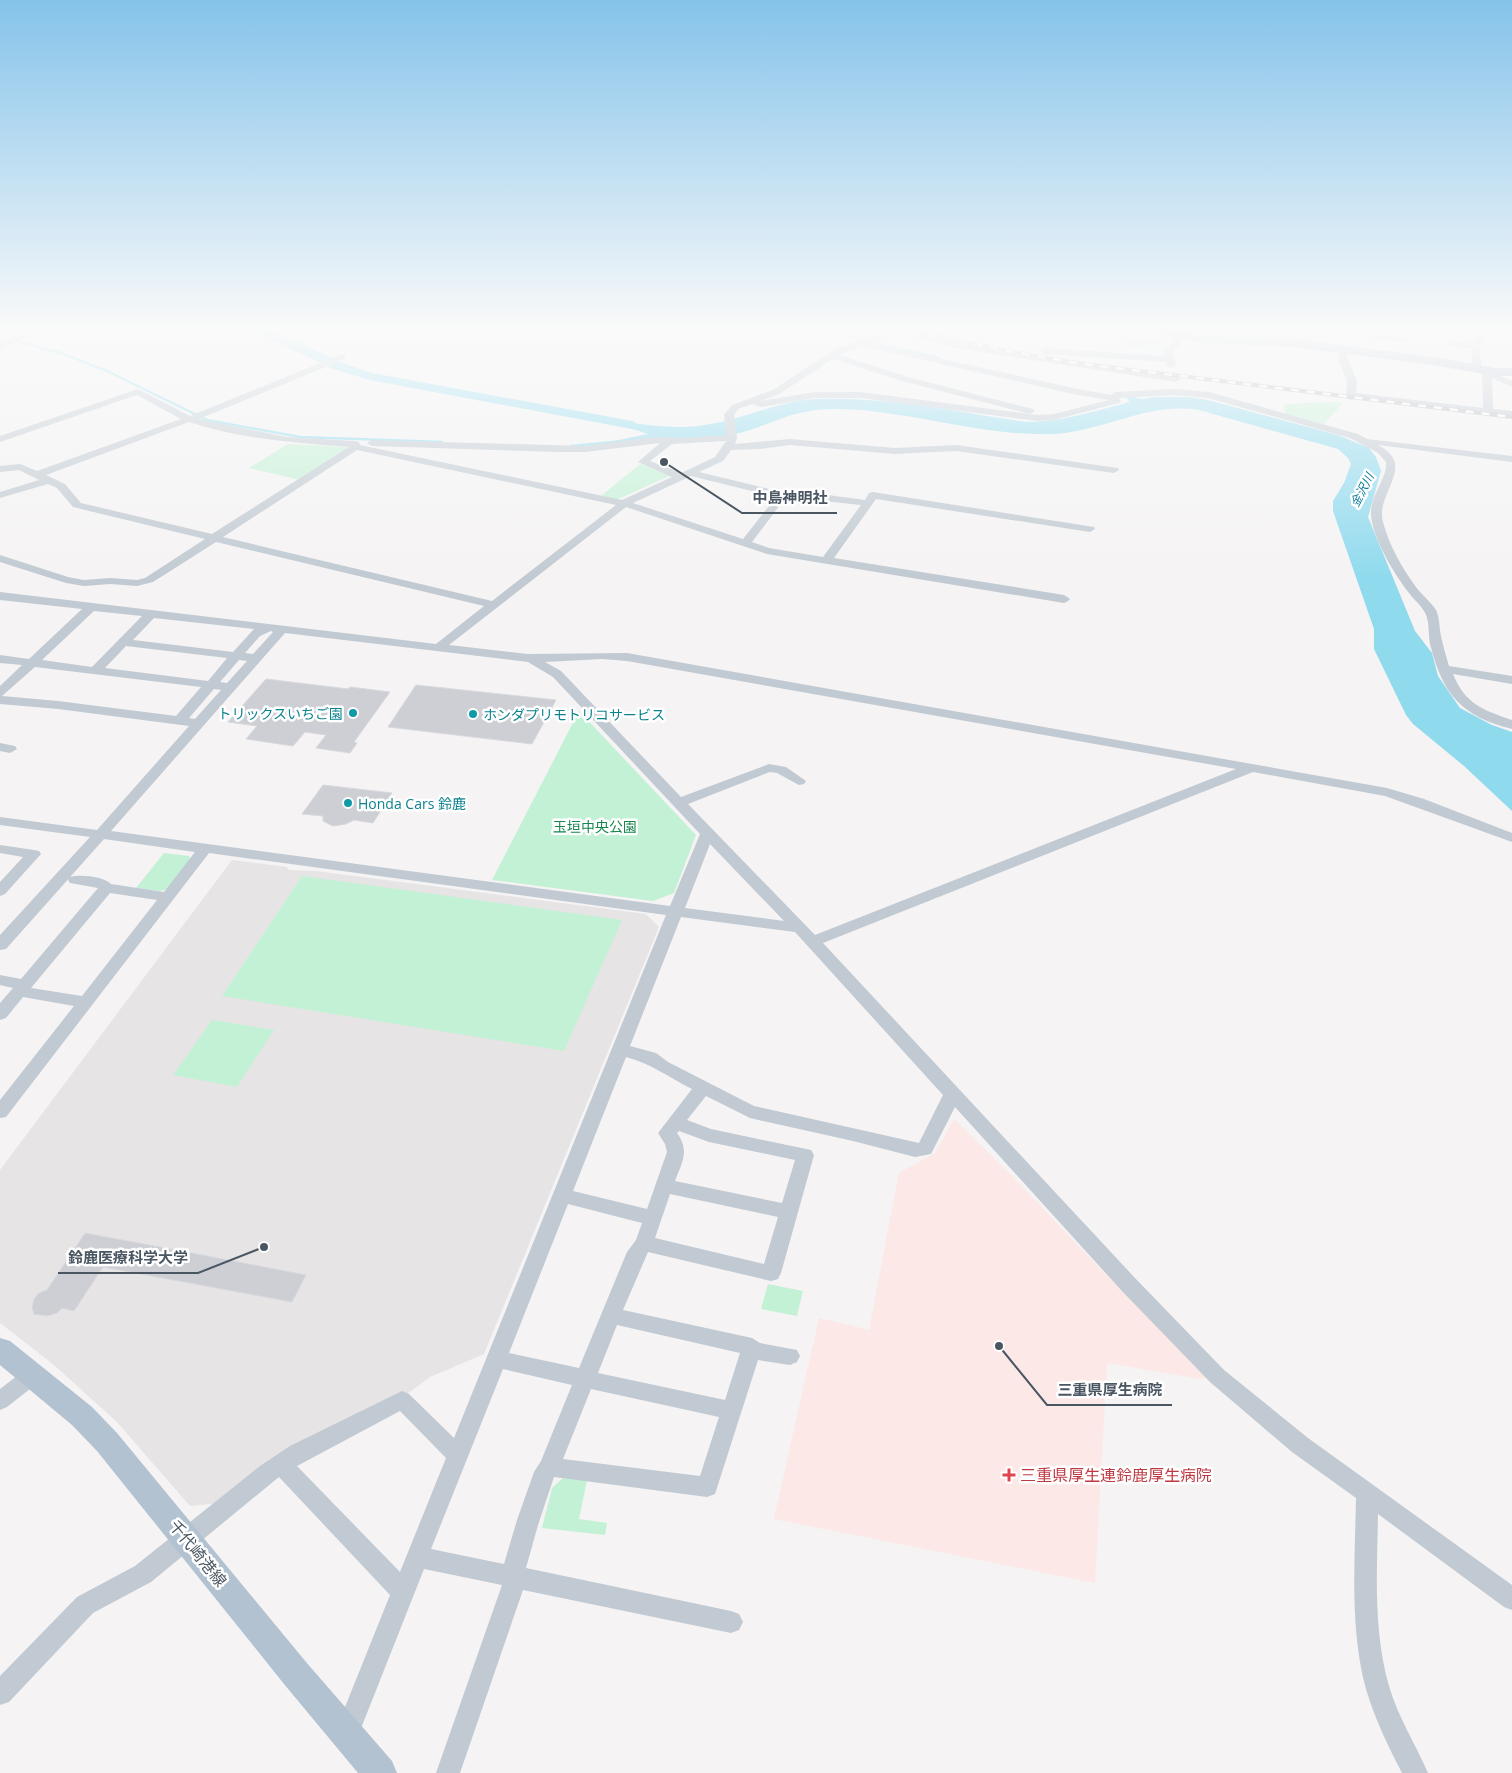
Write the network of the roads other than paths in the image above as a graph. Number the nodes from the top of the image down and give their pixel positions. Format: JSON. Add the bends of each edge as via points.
{"nodes":[{"id":1,"x":74,"y":413,"type":"edge"},
{"id":2,"x":177,"y":413,"type":"edge"},
{"id":3,"x":206,"y":413,"type":"edge"},
{"id":4,"x":730,"y":413,"type":"edge"},
{"id":5,"x":992,"y":413,"type":"edge"},
{"id":6,"x":1037,"y":413,"type":"edge"},
{"id":7,"x":1071,"y":413,"type":"edge"},
{"id":8,"x":1273,"y":413,"type":"edge"},
{"id":9,"x":1054,"y":417,"type":"junction"},
{"id":10,"x":189,"y":419,"type":"junction"},
{"id":11,"x":3,"y":436,"type":"edge"},
{"id":12,"x":1364,"y":440,"type":"junction"},
{"id":13,"x":669,"y":441,"type":"junction"},
{"id":14,"x":730,"y":442,"type":"junction"},
{"id":15,"x":355,"y":446,"type":"junction"},
{"id":16,"x":1512,"y":459,"type":"edge"},
{"id":17,"x":0,"y":469,"type":"edge"},
{"id":18,"x":1114,"y":470,"type":"dead end"},
{"id":19,"x":37,"y":474,"type":"junction"},
{"id":20,"x":687,"y":475,"type":"junction"},
{"id":21,"x":49,"y":480,"type":"junction"},
{"id":22,"x":783,"y":494,"type":"junction"},
{"id":23,"x":0,"y":495,"type":"edge"},
{"id":24,"x":871,"y":497,"type":"junction"},
{"id":25,"x":625,"y":504,"type":"junction"},
{"id":26,"x":1090,"y":529,"type":"dead end"},
{"id":27,"x":214,"y":539,"type":"junction"},
{"id":28,"x":746,"y":544,"type":"junction"},
{"id":29,"x":0,"y":558,"type":"edge"},
{"id":30,"x":826,"y":561,"type":"junction"},
{"id":31,"x":104,"y":582,"type":"junction"},
{"id":32,"x":0,"y":596,"type":"edge"},
{"id":33,"x":1064,"y":599,"type":"dead end"},
{"id":34,"x":73,"y":605,"type":"junction"},
{"id":35,"x":494,"y":605,"type":"junction"},
{"id":36,"x":91,"y":607,"type":"junction"},
{"id":37,"x":151,"y":614,"type":"junction"},
{"id":38,"x":275,"y":629,"type":"junction"},
{"id":39,"x":123,"y":642,"type":"junction"},
{"id":40,"x":438,"y":648,"type":"junction"},
{"id":41,"x":237,"y":655,"type":"junction"},
{"id":42,"x":256,"y":658,"type":"junction"},
{"id":43,"x":528,"y":658,"type":"junction"},
{"id":44,"x":0,"y":660,"type":"edge"},
{"id":45,"x":31,"y":663,"type":"junction"},
{"id":46,"x":1446,"y":669,"type":"junction"},
{"id":47,"x":95,"y":671,"type":"junction"},
{"id":48,"x":1512,"y":680,"type":"edge"},
{"id":49,"x":210,"y":685,"type":"junction"},
{"id":50,"x":229,"y":687,"type":"junction"},
{"id":51,"x":0,"y":693,"type":"edge"},
{"id":52,"x":0,"y":700,"type":"edge"},
{"id":53,"x":179,"y":721,"type":"junction"},
{"id":54,"x":197,"y":723,"type":"junction"},
{"id":55,"x":1512,"y":725,"type":"edge"},
{"id":56,"x":1252,"y":768,"type":"junction"},
{"id":57,"x":799,"y":781,"type":"dead end"},
{"id":58,"x":678,"y":803,"type":"junction"},
{"id":59,"x":0,"y":821,"type":"edge"},
{"id":60,"x":706,"y":833,"type":"junction"},
{"id":61,"x":100,"y":835,"type":"junction"},
{"id":62,"x":1512,"y":838,"type":"edge"},
{"id":63,"x":0,"y":849,"type":"edge"},
{"id":64,"x":205,"y":849,"type":"junction"},
{"id":65,"x":75,"y":880,"type":"dead end"},
{"id":66,"x":106,"y":888,"type":"junction"},
{"id":67,"x":0,"y":892,"type":"edge"},
{"id":68,"x":168,"y":897,"type":"junction"},
{"id":69,"x":675,"y":910,"type":"junction"},
{"id":70,"x":800,"y":928,"type":"junction"},
{"id":71,"x":812,"y":942,"type":"junction"},
{"id":72,"x":0,"y":945,"type":"edge"},
{"id":73,"x":0,"y":980,"type":"edge"},
{"id":74,"x":22,"y":988,"type":"junction"},
{"id":75,"x":86,"y":1002,"type":"junction"},
{"id":76,"x":0,"y":1014,"type":"edge"},
{"id":77,"x":620,"y":1049,"type":"junction"},
{"id":78,"x":702,"y":1089,"type":"junction"},
{"id":79,"x":952,"y":1095,"type":"junction"},
{"id":80,"x":0,"y":1112,"type":"edge"},
{"id":81,"x":676,"y":1122,"type":"junction"},
{"id":82,"x":665,"y":1186,"type":"junction"},
{"id":83,"x":561,"y":1195,"type":"junction"},
{"id":84,"x":789,"y":1212,"type":"junction"},
{"id":85,"x":653,"y":1218,"type":"junction"},
{"id":86,"x":644,"y":1243,"type":"junction"},
{"id":87,"x":611,"y":1315,"type":"junction"},
{"id":88,"x":0,"y":1349,"type":"edge"},
{"id":89,"x":751,"y":1350,"type":"junction"},
{"id":90,"x":790,"y":1356,"type":"dead end"},
{"id":91,"x":496,"y":1359,"type":"junction"},
{"id":92,"x":33,"y":1375,"type":"junction"},
{"id":93,"x":585,"y":1378,"type":"junction"},
{"id":94,"x":0,"y":1401,"type":"edge"},
{"id":95,"x":732,"y":1411,"type":"junction"},
{"id":96,"x":458,"y":1456,"type":"junction"},
{"id":97,"x":281,"y":1464,"type":"junction"},
{"id":98,"x":550,"y":1467,"type":"junction"},
{"id":99,"x":1367,"y":1495,"type":"junction"},
{"id":100,"x":186,"y":1538,"type":"junction"},
{"id":101,"x":418,"y":1557,"type":"junction"},
{"id":102,"x":514,"y":1578,"type":"junction"},
{"id":103,"x":403,"y":1592,"type":"junction"},
{"id":104,"x":1512,"y":1599,"type":"edge"},
{"id":105,"x":731,"y":1622,"type":"dead end"},
{"id":106,"x":0,"y":1693,"type":"edge"},
{"id":107,"x":347,"y":1732,"type":"junction"},
{"id":108,"x":380,"y":1773,"type":"edge"},
{"id":109,"x":448,"y":1773,"type":"edge"},
{"id":110,"x":1415,"y":1773,"type":"edge"}],
"edges":[{"from":1,"to":11,"type":"street"},
{"from":2,"to":10,"type":"street"},
{"from":3,"to":10,"type":"street"},
{"from":4,"to":14,"type":"street"},
{"from":5,"to":9,"type":"street","via":[[1020,418]]},
{"from":6,"to":9,"type":"street"},
{"from":7,"to":9,"type":"street"},
{"from":8,"to":12,"type":"street"},
{"from":10,"to":15,"type":"street","via":[[276,438]]},
{"from":10,"to":19,"type":"street"},
{"from":12,"to":16,"type":"street"},
{"from":12,"to":46,"type":"street","via":[[1382,451],[1391,462],[1391,472],[1377,504],[1376,522],[1409,585],[1429,607]]},
{"from":13,"to":14,"type":"street"},
{"from":13,"to":15,"type":"street","via":[[585,449],[363,443]]},
{"from":13,"to":20,"type":"street","via":[[643,462]]},
{"from":14,"to":18,"type":"street","via":[[790,442],[895,451],[956,448]]},
{"from":14,"to":20,"type":"street","via":[[719,459]]},
{"from":15,"to":25,"type":"street"},
{"from":15,"to":27,"type":"street"},
{"from":17,"to":19,"type":"street","via":[[20,467]]},
{"from":19,"to":21,"type":"street"},
{"from":20,"to":22,"type":"street"},
{"from":20,"to":25,"type":"street"},
{"from":21,"to":23,"type":"street"},
{"from":21,"to":27,"type":"street","via":[[61,486],[77,506]]},
{"from":22,"to":24,"type":"street"},
{"from":22,"to":28,"type":"street"},
{"from":24,"to":26,"type":"street"},
{"from":24,"to":30,"type":"street"},
{"from":25,"to":28,"type":"street"},
{"from":25,"to":35,"type":"street"},
{"from":27,"to":31,"type":"street","via":[[149,580]]},
{"from":27,"to":35,"type":"street"},
{"from":28,"to":30,"type":"street"},
{"from":29,"to":31,"type":"street","via":[[66,580]]},
{"from":30,"to":33,"type":"street"},
{"from":31,"to":34,"type":"street"},
{"from":32,"to":34,"type":"street"},
{"from":34,"to":36,"type":"street"},
{"from":35,"to":40,"type":"street"},
{"from":36,"to":37,"type":"street"},
{"from":36,"to":45,"type":"street"},
{"from":37,"to":38,"type":"street"},
{"from":37,"to":39,"type":"street"},
{"from":38,"to":40,"type":"street"},
{"from":38,"to":41,"type":"street","via":[[256,633]]},
{"from":38,"to":42,"type":"street"},
{"from":39,"to":41,"type":"street"},
{"from":39,"to":47,"type":"street"},
{"from":40,"to":43,"type":"street"},
{"from":41,"to":42,"type":"street"},
{"from":41,"to":49,"type":"street"},
{"from":42,"to":50,"type":"street"},
{"from":43,"to":56,"type":"street","via":[[627,657]]},
{"from":43,"to":58,"type":"street","via":[[557,674]]},
{"from":44,"to":45,"type":"street"},
{"from":45,"to":47,"type":"street"},
{"from":45,"to":51,"type":"street"},
{"from":46,"to":48,"type":"street"},
{"from":46,"to":55,"type":"street","via":[[1450,685],[1466,705]]},
{"from":47,"to":49,"type":"street"},
{"from":49,"to":50,"type":"street"},
{"from":49,"to":53,"type":"street"},
{"from":50,"to":54,"type":"street"},
{"from":52,"to":53,"type":"street"},
{"from":53,"to":54,"type":"street"},
{"from":54,"to":61,"type":"street"},
{"from":56,"to":62,"type":"street","via":[[1406,796]]},
{"from":56,"to":71,"type":"street"},
{"from":57,"to":58,"type":"street","via":[[776,768],[769,768]]},
{"from":58,"to":60,"type":"street"},
{"from":59,"to":61,"type":"street"},
{"from":60,"to":69,"type":"street"},
{"from":60,"to":70,"type":"street"},
{"from":61,"to":64,"type":"street"},
{"from":61,"to":72,"type":"street"},
{"from":63,"to":67,"type":"street","via":[[34,854]]},
{"from":64,"to":68,"type":"street"},
{"from":64,"to":69,"type":"street"},
{"from":65,"to":66,"type":"street","via":[[103,884]]},
{"from":66,"to":68,"type":"street"},
{"from":66,"to":74,"type":"street"},
{"from":68,"to":75,"type":"street"},
{"from":69,"to":70,"type":"street"},
{"from":69,"to":77,"type":"street"},
{"from":70,"to":71,"type":"street"},
{"from":71,"to":79,"type":"street"},
{"from":73,"to":74,"type":"street"},
{"from":74,"to":75,"type":"street"},
{"from":74,"to":76,"type":"street"},
{"from":75,"to":80,"type":"street"},
{"from":77,"to":78,"type":"street","via":[[650,1057]]},
{"from":77,"to":83,"type":"street"},
{"from":78,"to":79,"type":"street","via":[[750,1112],[915,1150],[925,1149]]},
{"from":78,"to":81,"type":"street"},
{"from":79,"to":99,"type":"street","via":[[1218,1376],[1300,1445]]},
{"from":81,"to":82,"type":"street","via":[[667,1133],[676,1152]]},
{"from":81,"to":84,"type":"street","via":[[709,1135],[805,1155]]},
{"from":82,"to":84,"type":"street"},
{"from":82,"to":85,"type":"street"},
{"from":83,"to":85,"type":"street"},
{"from":83,"to":91,"type":"street"},
{"from":84,"to":86,"type":"street","via":[[771,1273]]},
{"from":85,"to":86,"type":"street"},
{"from":86,"to":87,"type":"street","via":[[637,1252]]},
{"from":87,"to":89,"type":"street","via":[[752,1347]]},
{"from":87,"to":93,"type":"street"},
{"from":88,"to":92,"type":"main road","name":"千代崎港線"},
{"from":89,"to":90,"type":"street"},
{"from":89,"to":95,"type":"street"},
{"from":91,"to":93,"type":"street"},
{"from":91,"to":96,"type":"street"},
{"from":92,"to":94,"type":"street"},
{"from":92,"to":100,"type":"main road","name":"千代崎港線","via":[[82,1416]]},
{"from":93,"to":95,"type":"street"},
{"from":93,"to":98,"type":"street"},
{"from":95,"to":98,"type":"street","via":[[707,1487]]},
{"from":96,"to":97,"type":"street","via":[[402,1400]]},
{"from":96,"to":101,"type":"street"},
{"from":97,"to":100,"type":"street"},
{"from":97,"to":103,"type":"street"},
{"from":98,"to":102,"type":"street","via":[[545,1472],[528,1520]]},
{"from":99,"to":104,"type":"street"},
{"from":99,"to":110,"type":"street","via":[[1368,1612],[1372,1658],[1384,1705]]},
{"from":100,"to":106,"type":"street","via":[[143,1574],[85,1605]]},
{"from":100,"to":107,"type":"main road","name":"千代崎港線"},
{"from":101,"to":102,"type":"street"},
{"from":101,"to":103,"type":"street"},
{"from":102,"to":105,"type":"street"},
{"from":102,"to":109,"type":"street"},
{"from":103,"to":107,"type":"street"},
{"from":107,"to":108,"type":"main road","name":"千代崎港線"}]}
